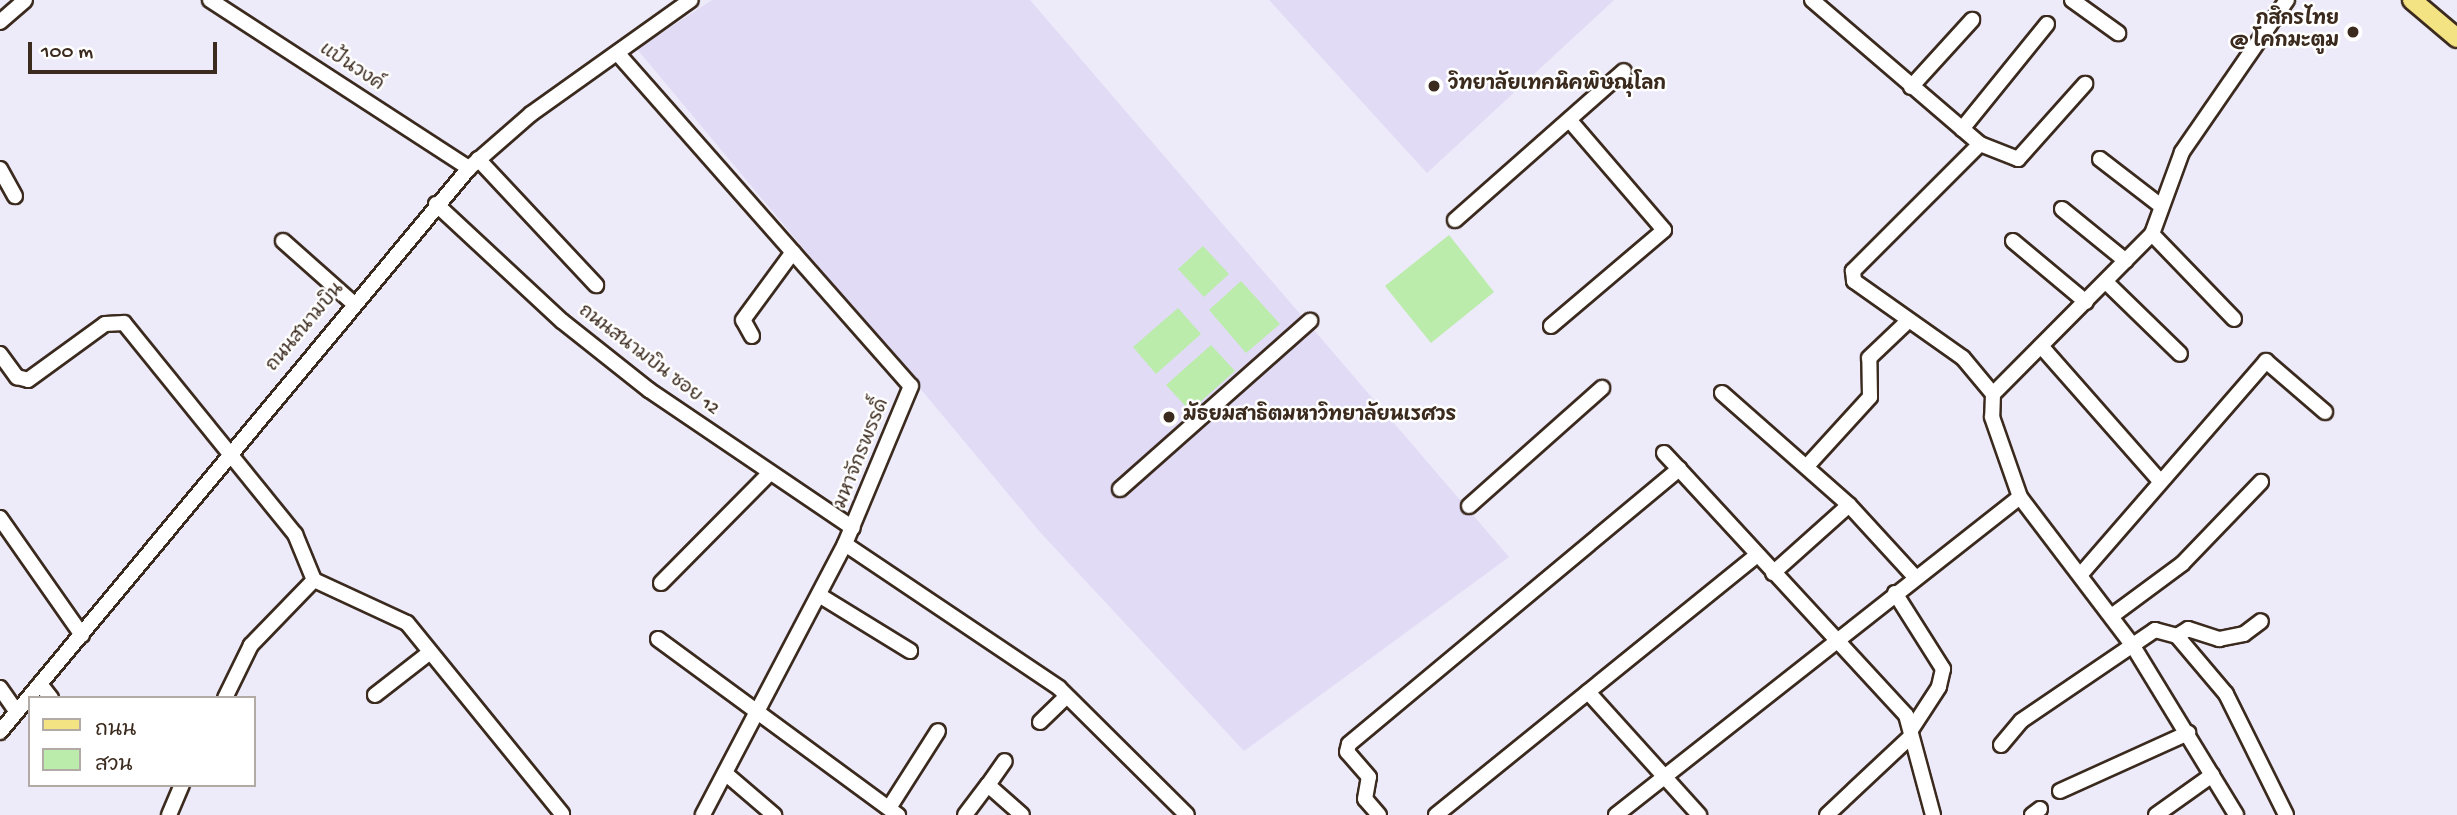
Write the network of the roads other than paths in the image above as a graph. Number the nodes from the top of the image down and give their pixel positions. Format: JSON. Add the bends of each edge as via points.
{"nodes":[{"id":1,"x":25,"y":0,"type":"edge"},
{"id":2,"x":211,"y":0,"type":"edge"},
{"id":3,"x":1812,"y":0,"type":"edge"},
{"id":4,"x":2072,"y":0,"type":"edge"},
{"id":5,"x":2287,"y":0,"type":"edge"},
{"id":6,"x":2413,"y":0,"type":"edge"},
{"id":7,"x":688,"y":1,"type":"edge"},
{"id":8,"x":1972,"y":20,"type":"dead end"},
{"id":9,"x":0,"y":22,"type":"edge"},
{"id":10,"x":2048,"y":24,"type":"dead end"},
{"id":11,"x":2118,"y":33,"type":"dead end"},
{"id":12,"x":2457,"y":38,"type":"edge"},
{"id":13,"x":619,"y":55,"type":"junction"},
{"id":14,"x":1624,"y":71,"type":"dead end"},
{"id":15,"x":2085,"y":84,"type":"dead end"},
{"id":16,"x":1911,"y":87,"type":"junction"},
{"id":17,"x":1571,"y":122,"type":"junction"},
{"id":18,"x":1962,"y":129,"type":"junction"},
{"id":19,"x":1980,"y":144,"type":"junction"},
{"id":20,"x":2100,"y":159,"type":"dead end"},
{"id":21,"x":474,"y":164,"type":"junction"},
{"id":22,"x":0,"y":169,"type":"edge"},
{"id":23,"x":15,"y":197,"type":"dead end"},
{"id":24,"x":436,"y":204,"type":"junction"},
{"id":25,"x":2161,"y":206,"type":"junction"},
{"id":26,"x":2062,"y":209,"type":"dead end"},
{"id":27,"x":1455,"y":220,"type":"dead end"},
{"id":28,"x":2152,"y":234,"type":"junction"},
{"id":29,"x":283,"y":241,"type":"dead end"},
{"id":30,"x":2013,"y":241,"type":"dead end"},
{"id":31,"x":793,"y":252,"type":"junction"},
{"id":32,"x":2126,"y":261,"type":"junction"},
{"id":33,"x":2106,"y":282,"type":"junction"},
{"id":34,"x":596,"y":285,"type":"dead end"},
{"id":35,"x":2086,"y":302,"type":"junction"},
{"id":36,"x":353,"y":303,"type":"junction"},
{"id":37,"x":2234,"y":319,"type":"dead end"},
{"id":38,"x":1310,"y":321,"type":"dead end"},
{"id":39,"x":1907,"y":322,"type":"junction"},
{"id":40,"x":1551,"y":326,"type":"dead end"},
{"id":41,"x":752,"y":336,"type":"dead end"},
{"id":42,"x":2041,"y":346,"type":"junction"},
{"id":43,"x":0,"y":354,"type":"edge"},
{"id":44,"x":2180,"y":354,"type":"dead end"},
{"id":45,"x":1602,"y":387,"type":"dead end"},
{"id":46,"x":1722,"y":393,"type":"dead end"},
{"id":47,"x":1993,"y":394,"type":"junction"},
{"id":48,"x":2325,"y":412,"type":"dead end"},
{"id":49,"x":228,"y":451,"type":"junction"},
{"id":50,"x":1664,"y":453,"type":"dead end"},
{"id":51,"x":1808,"y":466,"type":"junction"},
{"id":52,"x":1679,"y":469,"type":"junction"},
{"id":53,"x":769,"y":474,"type":"junction"},
{"id":54,"x":2161,"y":482,"type":"junction"},
{"id":55,"x":2261,"y":482,"type":"dead end"},
{"id":56,"x":1120,"y":489,"type":"dead end"},
{"id":57,"x":2020,"y":497,"type":"junction"},
{"id":58,"x":1849,"y":505,"type":"junction"},
{"id":59,"x":1469,"y":506,"type":"dead end"},
{"id":60,"x":0,"y":518,"type":"edge"},
{"id":61,"x":853,"y":528,"type":"junction"},
{"id":62,"x":845,"y":544,"type":"junction"},
{"id":63,"x":1756,"y":556,"type":"junction"},
{"id":64,"x":1773,"y":573,"type":"junction"},
{"id":65,"x":2082,"y":573,"type":"junction"},
{"id":66,"x":1914,"y":576,"type":"junction"},
{"id":67,"x":314,"y":580,"type":"junction"},
{"id":68,"x":662,"y":583,"type":"dead end"},
{"id":69,"x":1895,"y":593,"type":"junction"},
{"id":70,"x":819,"y":595,"type":"junction"},
{"id":71,"x":2113,"y":615,"type":"junction"},
{"id":72,"x":2261,"y":621,"type":"dead end"},
{"id":73,"x":82,"y":635,"type":"junction"},
{"id":74,"x":2178,"y":636,"type":"junction"},
{"id":75,"x":658,"y":639,"type":"dead end"},
{"id":76,"x":1835,"y":642,"type":"junction"},
{"id":77,"x":2133,"y":646,"type":"junction"},
{"id":78,"x":910,"y":651,"type":"dead end"},
{"id":79,"x":429,"y":653,"type":"junction"},
{"id":80,"x":40,"y":684,"type":"junction"},
{"id":81,"x":0,"y":688,"type":"edge"},
{"id":82,"x":1588,"y":692,"type":"junction"},
{"id":83,"x":375,"y":695,"type":"dead end"},
{"id":84,"x":30,"y":696,"type":"edge"},
{"id":85,"x":49,"y":696,"type":"edge"},
{"id":86,"x":226,"y":696,"type":"edge"},
{"id":87,"x":1067,"y":696,"type":"junction"},
{"id":88,"x":28,"y":698,"type":"edge"},
{"id":89,"x":16,"y":712,"type":"junction"},
{"id":90,"x":754,"y":712,"type":"junction"},
{"id":91,"x":1040,"y":722,"type":"dead end"},
{"id":92,"x":938,"y":731,"type":"dead end"},
{"id":93,"x":0,"y":732,"type":"edge"},
{"id":94,"x":1911,"y":733,"type":"junction"},
{"id":95,"x":2188,"y":733,"type":"junction"},
{"id":96,"x":2001,"y":745,"type":"dead end"},
{"id":97,"x":1005,"y":761,"type":"dead end"},
{"id":98,"x":725,"y":773,"type":"junction"},
{"id":99,"x":2212,"y":775,"type":"junction"},
{"id":100,"x":1665,"y":777,"type":"junction"},
{"id":101,"x":988,"y":785,"type":"junction"},
{"id":102,"x":182,"y":787,"type":"edge"},
{"id":103,"x":2060,"y":791,"type":"dead end"},
{"id":104,"x":894,"y":812,"type":"edge"},
{"id":105,"x":562,"y":814,"type":"edge"},
{"id":106,"x":169,"y":815,"type":"edge"},
{"id":107,"x":703,"y":815,"type":"edge"},
{"id":108,"x":774,"y":815,"type":"edge"},
{"id":109,"x":965,"y":815,"type":"edge"},
{"id":110,"x":1022,"y":815,"type":"edge"},
{"id":111,"x":1187,"y":815,"type":"edge"},
{"id":112,"x":1379,"y":815,"type":"edge"},
{"id":113,"x":1436,"y":815,"type":"edge"},
{"id":114,"x":1616,"y":815,"type":"edge"},
{"id":115,"x":1699,"y":815,"type":"edge"},
{"id":116,"x":1826,"y":815,"type":"edge"},
{"id":117,"x":1933,"y":815,"type":"edge"},
{"id":118,"x":2157,"y":815,"type":"edge"},
{"id":119,"x":2236,"y":815,"type":"edge"},
{"id":120,"x":2286,"y":815,"type":"edge"}],
"edges":[{"from":1,"to":9,"type":"street"},
{"from":2,"to":21,"type":"street","name":"แป้นวงค์"},
{"from":3,"to":16,"type":"street"},
{"from":4,"to":11,"type":"street"},
{"from":5,"to":25,"type":"street","via":[[2182,152]]},
{"from":6,"to":12,"type":"main road"},
{"from":7,"to":13,"type":"street","name":"ถนนสนามบิน"},
{"from":8,"to":16,"type":"street"},
{"from":10,"to":18,"type":"street"},
{"from":13,"to":21,"type":"street","name":"ถนนสนามบิน"},
{"from":13,"to":31,"type":"street","name":"มหาจักรพรรดิ์"},
{"from":14,"to":17,"type":"street"},
{"from":15,"to":19,"type":"street","via":[[2018,159]]},
{"from":16,"to":18,"type":"street"},
{"from":17,"to":27,"type":"street"},
{"from":17,"to":40,"type":"street","via":[[1664,230]]},
{"from":18,"to":19,"type":"street"},
{"from":19,"to":39,"type":"street","via":[[1853,271],[1854,281]]},
{"from":20,"to":25,"type":"street"},
{"from":21,"to":24,"type":"street","name":"ถนนสนามบิน"},
{"from":21,"to":34,"type":"street","name":"แป้นวงค์"},
{"from":22,"to":23,"type":"street"},
{"from":24,"to":36,"type":"street","name":"ถนนสนามบิน"},
{"from":24,"to":53,"type":"street","name":"ถนนสนามบิน ซอย 12","via":[[562,321]]},
{"from":25,"to":28,"type":"street"},
{"from":26,"to":32,"type":"street"},
{"from":28,"to":32,"type":"street"},
{"from":28,"to":37,"type":"street"},
{"from":29,"to":36,"type":"street"},
{"from":30,"to":35,"type":"street"},
{"from":31,"to":41,"type":"street","via":[[743,320]]},
{"from":31,"to":61,"type":"street","name":"มหาจักรพรรดิ์","via":[[911,386]]},
{"from":32,"to":33,"type":"street"},
{"from":33,"to":35,"type":"street"},
{"from":33,"to":44,"type":"street"},
{"from":35,"to":42,"type":"street"},
{"from":36,"to":49,"type":"street","name":"ถนนสนามบิน"},
{"from":38,"to":56,"type":"street"},
{"from":39,"to":47,"type":"street","via":[[1963,358]]},
{"from":39,"to":51,"type":"street","via":[[1869,358],[1870,397]]},
{"from":42,"to":47,"type":"street"},
{"from":42,"to":54,"type":"street"},
{"from":43,"to":49,"type":"street","via":[[17,377],[29,380],[118,320]]},
{"from":45,"to":59,"type":"street"},
{"from":46,"to":51,"type":"street"},
{"from":47,"to":57,"type":"street","via":[[1992,417]]},
{"from":48,"to":54,"type":"street","via":[[2266,361]]},
{"from":49,"to":67,"type":"street","via":[[295,534]]},
{"from":49,"to":73,"type":"street","name":"ถนนสนามบิน"},
{"from":50,"to":52,"type":"street"},
{"from":51,"to":58,"type":"street"},
{"from":52,"to":63,"type":"street"},
{"from":52,"to":112,"type":"street","via":[[1349,744],[1347,752],[1369,777],[1365,799]]},
{"from":53,"to":61,"type":"street","name":"ถนนสนามบิน ซอย 12"},
{"from":53,"to":68,"type":"street"},
{"from":54,"to":65,"type":"street"},
{"from":55,"to":71,"type":"street","via":[[2182,564]]},
{"from":57,"to":65,"type":"street"},
{"from":57,"to":66,"type":"street"},
{"from":58,"to":64,"type":"street"},
{"from":58,"to":66,"type":"street"},
{"from":60,"to":73,"type":"street"},
{"from":61,"to":62,"type":"street","name":"มหาจักรพรรดิ์"},
{"from":62,"to":70,"type":"street","name":"มหาจักรพรรดิ์"},
{"from":62,"to":87,"type":"street"},
{"from":63,"to":64,"type":"street"},
{"from":63,"to":82,"type":"street"},
{"from":64,"to":76,"type":"street"},
{"from":65,"to":71,"type":"street"},
{"from":66,"to":69,"type":"street"},
{"from":67,"to":79,"type":"street","via":[[394,614]]},
{"from":67,"to":86,"type":"street","via":[[251,645]]},
{"from":69,"to":76,"type":"street"},
{"from":69,"to":94,"type":"street","via":[[1943,670],[1939,687]]},
{"from":70,"to":78,"type":"street"},
{"from":70,"to":90,"type":"street","name":"มหาจักรพรรดิ์"},
{"from":71,"to":77,"type":"street"},
{"from":72,"to":74,"type":"street","via":[[2244,634],[2219,639],[2188,629]]},
{"from":73,"to":80,"type":"street","name":"ถนนสนามบิน"},
{"from":74,"to":77,"type":"street","via":[[2155,630]]},
{"from":74,"to":120,"type":"street","via":[[2226,694]]},
{"from":75,"to":90,"type":"street"},
{"from":76,"to":94,"type":"street","via":[[1906,715]]},
{"from":76,"to":100,"type":"street"},
{"from":77,"to":95,"type":"street"},
{"from":77,"to":96,"type":"street","via":[[2021,720]]},
{"from":79,"to":83,"type":"street"},
{"from":79,"to":105,"type":"street"},
{"from":80,"to":84,"type":"street","name":"ถนนสนามบิน"},
{"from":80,"to":85,"type":"street"},
{"from":81,"to":89,"type":"street"},
{"from":82,"to":100,"type":"street"},
{"from":82,"to":113,"type":"street"},
{"from":87,"to":91,"type":"street"},
{"from":87,"to":111,"type":"street"},
{"from":88,"to":89,"type":"street","name":"ถนนสนามบิน"},
{"from":89,"to":93,"type":"street","name":"ถนนสนามบิน"},
{"from":90,"to":98,"type":"street","name":"มหาจักรพรรดิ์"},
{"from":90,"to":104,"type":"street"},
{"from":92,"to":104,"type":"street"},
{"from":94,"to":116,"type":"street"},
{"from":94,"to":117,"type":"street"},
{"from":95,"to":99,"type":"street"},
{"from":95,"to":103,"type":"street"},
{"from":97,"to":101,"type":"street"},
{"from":98,"to":107,"type":"street","name":"มหาจักรพรรดิ์"},
{"from":98,"to":108,"type":"street"},
{"from":99,"to":118,"type":"street"},
{"from":99,"to":119,"type":"street"},
{"from":100,"to":114,"type":"street"},
{"from":100,"to":115,"type":"street"},
{"from":101,"to":109,"type":"street"},
{"from":101,"to":110,"type":"street"},
{"from":102,"to":106,"type":"street"}]}
